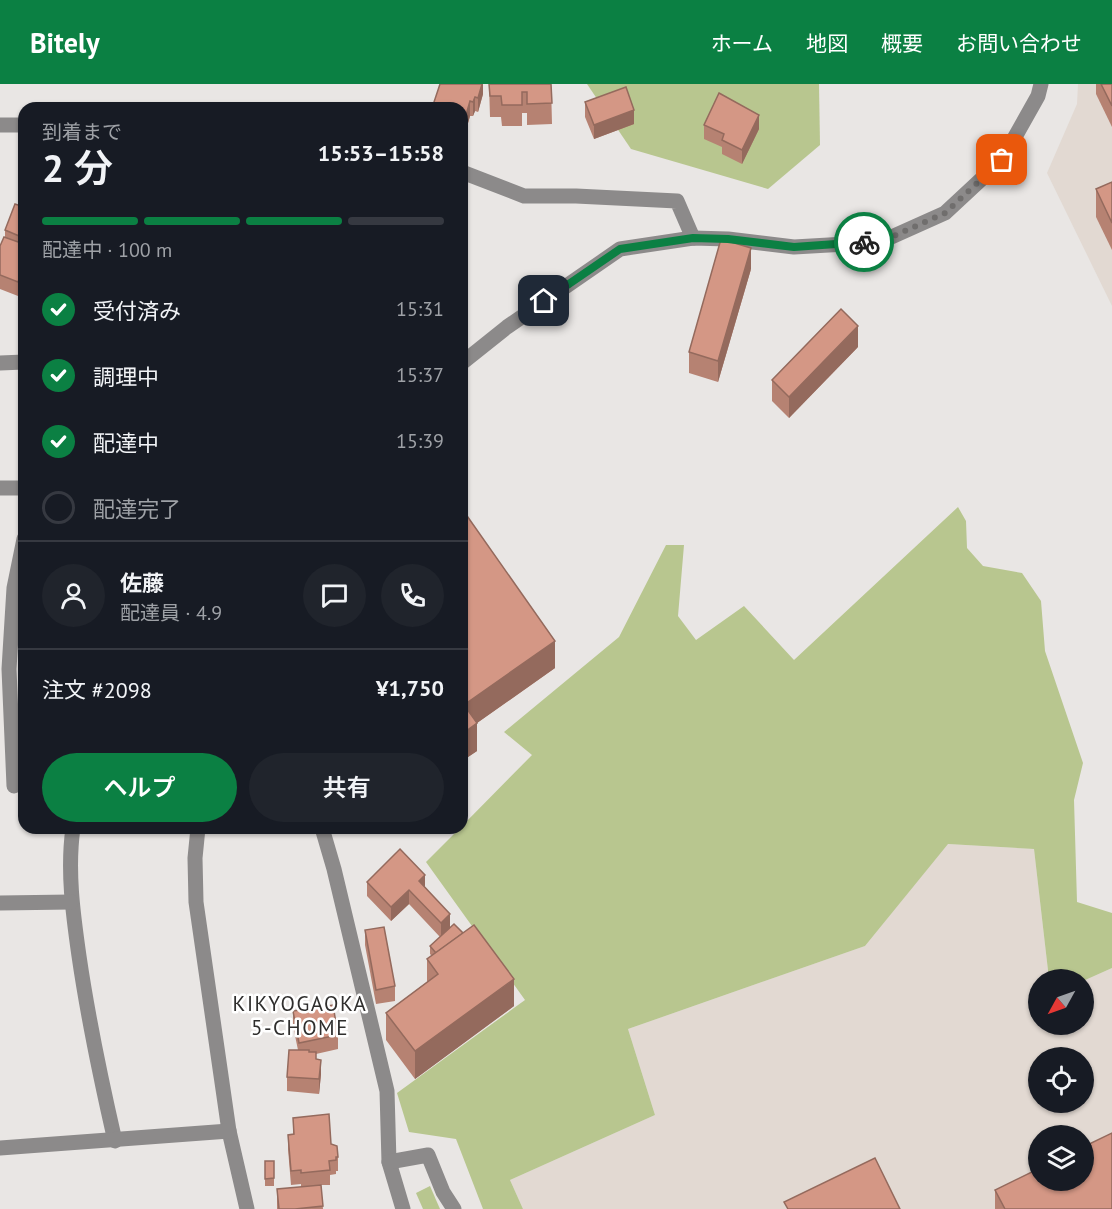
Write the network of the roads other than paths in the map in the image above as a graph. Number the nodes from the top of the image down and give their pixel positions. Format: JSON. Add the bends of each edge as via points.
{"nodes":[{"id":1,"x":1041,"y":84,"type":"edge"},
{"id":2,"x":18,"y":125,"type":"edge"},
{"id":3,"x":0,"y":126,"type":"edge"},
{"id":4,"x":468,"y":174,"type":"edge"},
{"id":5,"x":693,"y":238,"type":"junction"},
{"id":6,"x":468,"y":358,"type":"edge"},
{"id":7,"x":18,"y":362,"type":"edge"},
{"id":8,"x":0,"y":363,"type":"edge"},
{"id":9,"x":0,"y":488,"type":"edge"},
{"id":10,"x":18,"y":488,"type":"edge"},
{"id":11,"x":18,"y":568,"type":"edge"},
{"id":12,"x":13,"y":786,"type":"edge"},
{"id":13,"x":72,"y":834,"type":"edge"},
{"id":14,"x":197,"y":834,"type":"edge"},
{"id":15,"x":324,"y":834,"type":"edge"},
{"id":16,"x":71,"y":902,"type":"junction"},
{"id":17,"x":0,"y":903,"type":"edge"},
{"id":18,"x":230,"y":1131,"type":"junction"},
{"id":19,"x":115,"y":1141,"type":"junction"},
{"id":20,"x":0,"y":1148,"type":"edge"},
{"id":21,"x":389,"y":1162,"type":"junction"},
{"id":22,"x":248,"y":1209,"type":"edge"},
{"id":23,"x":403,"y":1209,"type":"edge"},
{"id":24,"x":454,"y":1209,"type":"edge"}],
"edges":[{"from":1,"to":5,"type":"street","via":[[1002,160],[945,213],[887,239],[794,247]]},
{"from":2,"to":3,"type":"street"},
{"from":4,"to":5,"type":"street","via":[[524,196],[677,201]]},
{"from":5,"to":6,"type":"street","via":[[620,249]]},
{"from":7,"to":8,"type":"street"},
{"from":9,"to":10,"type":"street"},
{"from":11,"to":12,"type":"street","via":[[9,669]]},
{"from":13,"to":16,"type":"street"},
{"from":14,"to":18,"type":"street","via":[[196,902]]},
{"from":15,"to":21,"type":"street","via":[[387,1090]]},
{"from":16,"to":17,"type":"street"},
{"from":16,"to":19,"type":"street","via":[[83,986]]},
{"from":18,"to":19,"type":"street"},
{"from":18,"to":22,"type":"street"},
{"from":19,"to":20,"type":"street"},
{"from":21,"to":23,"type":"street"},
{"from":21,"to":24,"type":"street","via":[[428,1155]]}]}
